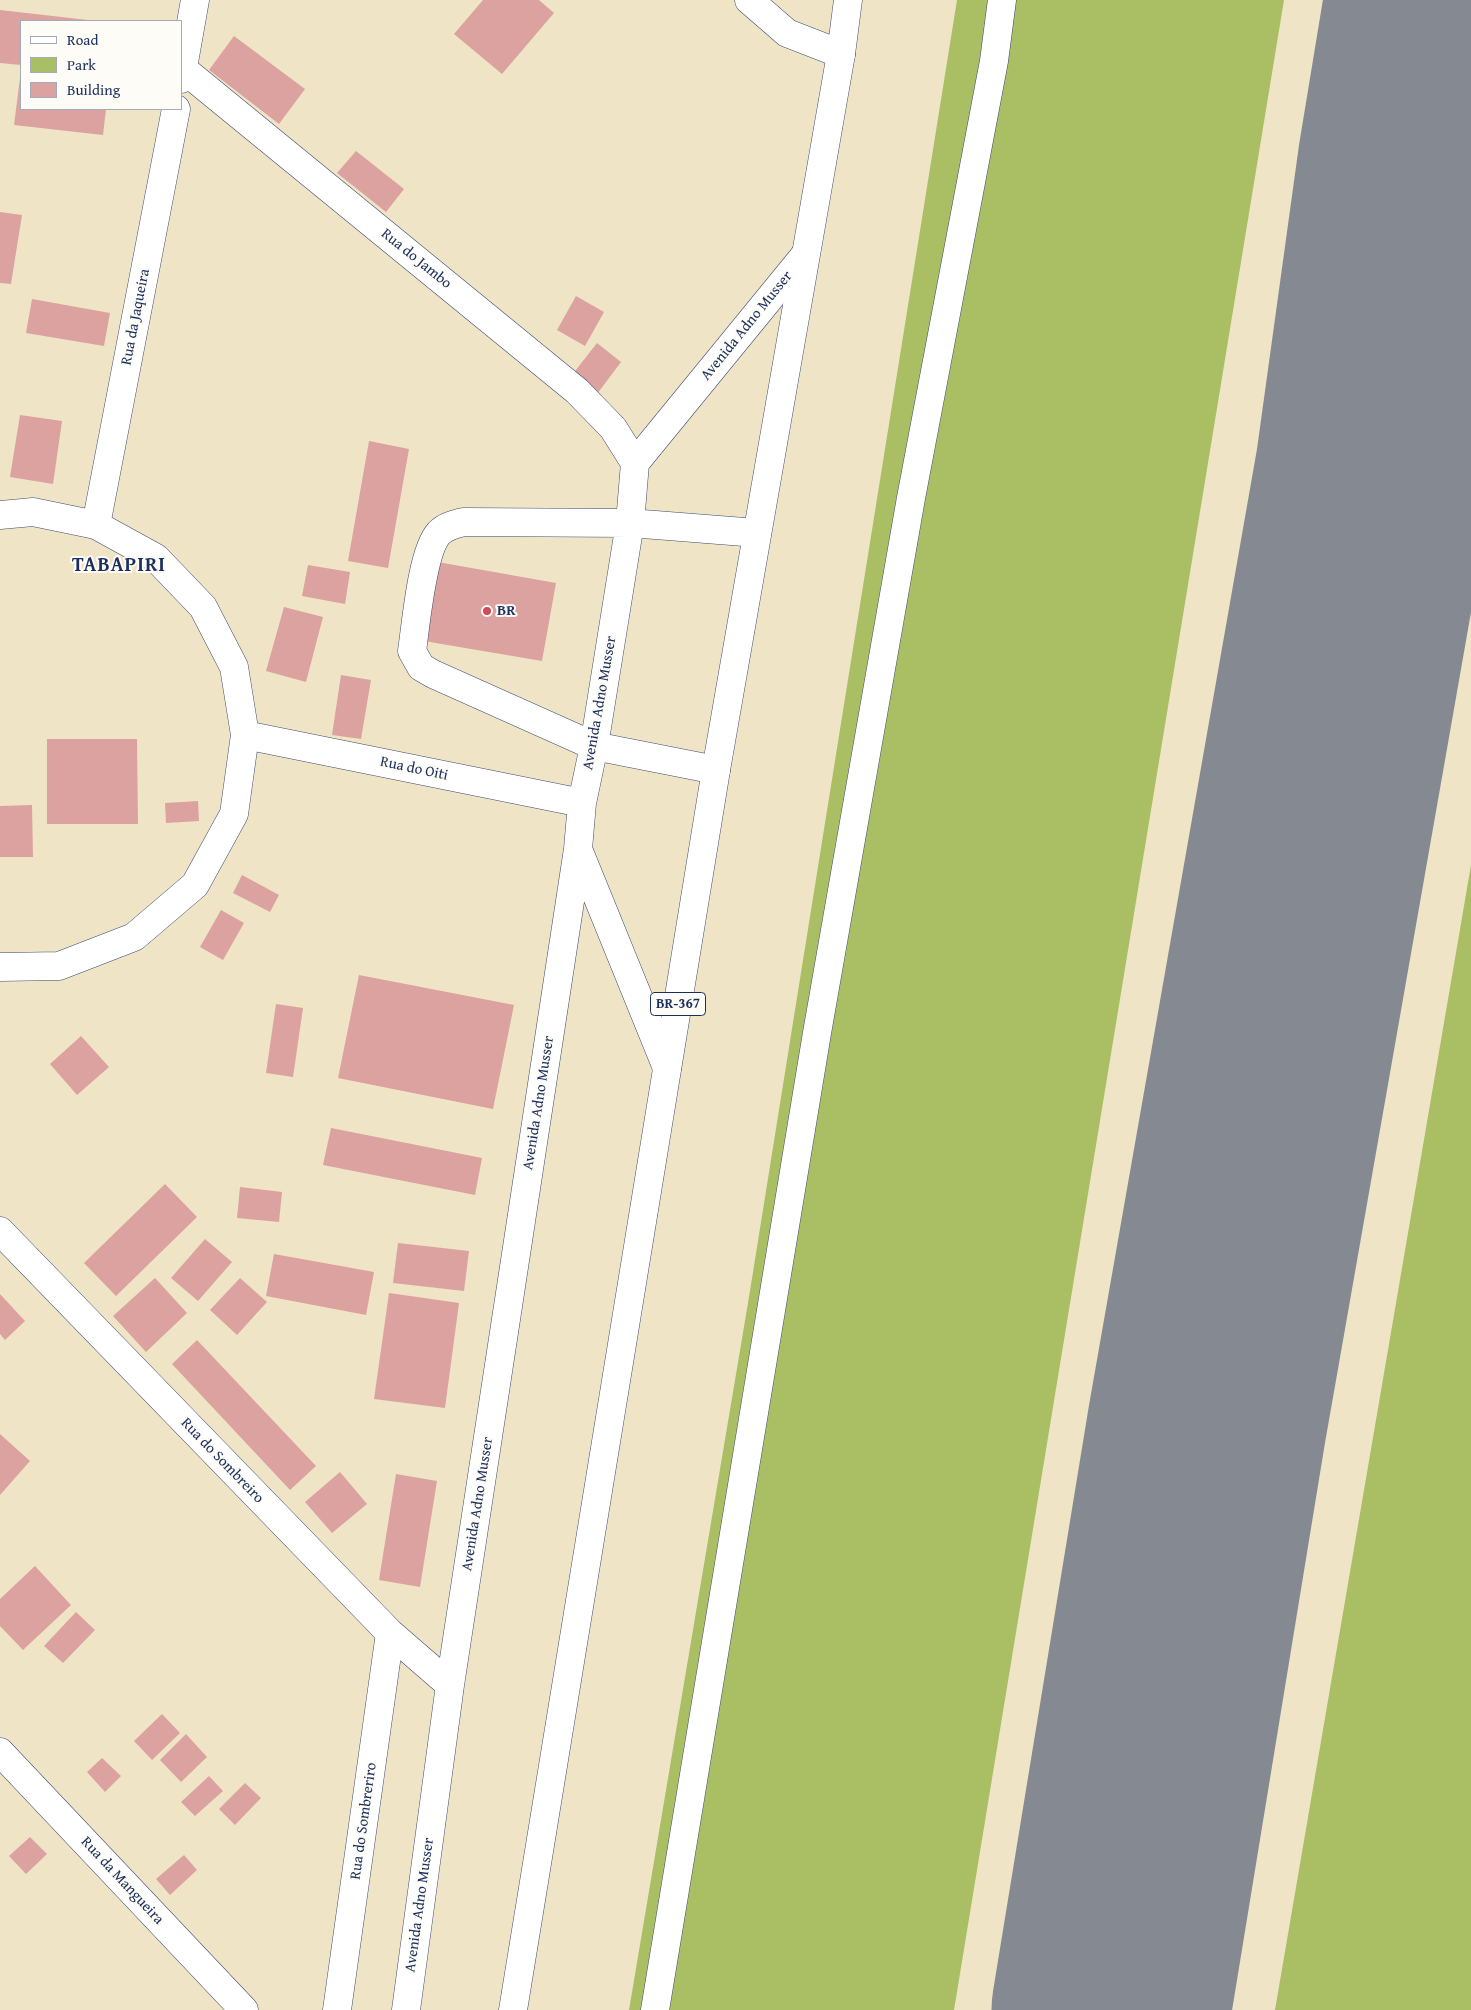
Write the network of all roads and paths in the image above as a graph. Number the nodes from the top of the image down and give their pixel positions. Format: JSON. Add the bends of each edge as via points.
{"nodes":[{"id":1,"x":195,"y":0,"type":"edge"},
{"id":2,"x":749,"y":0,"type":"edge"},
{"id":3,"x":848,"y":0,"type":"edge"},
{"id":4,"x":1002,"y":0,"type":"edge"},
{"id":5,"x":841,"y":54,"type":"junction"},
{"id":6,"x":182,"y":74,"type":"edge"},
{"id":7,"x":176,"y":110,"type":"edge"},
{"id":8,"x":805,"y":255,"type":"junction"},
{"id":9,"x":635,"y":463,"type":"junction"},
{"id":10,"x":0,"y":515,"type":"edge"},
{"id":11,"x":630,"y":524,"type":"junction"},
{"id":12,"x":96,"y":525,"type":"junction"},
{"id":13,"x":757,"y":533,"type":"junction"},
{"id":14,"x":246,"y":734,"type":"junction"},
{"id":15,"x":594,"y":746,"type":"junction"},
{"id":16,"x":716,"y":770,"type":"junction"},
{"id":17,"x":582,"y":803,"type":"junction"},
{"id":18,"x":578,"y":849,"type":"junction"},
{"id":19,"x":0,"y":967,"type":"edge"},
{"id":20,"x":667,"y":1068,"type":"junction"},
{"id":21,"x":0,"y":1231,"type":"edge"},
{"id":22,"x":390,"y":1633,"type":"junction"},
{"id":23,"x":450,"y":1685,"type":"junction"},
{"id":24,"x":0,"y":1752,"type":"edge"},
{"id":25,"x":244,"y":2010,"type":"edge"},
{"id":26,"x":337,"y":2010,"type":"edge"},
{"id":27,"x":406,"y":2010,"type":"edge"},
{"id":28,"x":513,"y":2010,"type":"edge"},
{"id":29,"x":655,"y":2010,"type":"edge"}],
"edges":[{"from":1,"to":6,"type":"street"},
{"from":2,"to":5,"type":"street","via":[[787,33]]},
{"from":3,"to":5,"type":"street","number":"BR-367"},
{"from":4,"to":29,"type":"street","via":[[994,61],[911,498],[817,1033]]},
{"from":5,"to":8,"type":"street","number":"BR-367"},
{"from":6,"to":9,"type":"street","name":"Rua do Jambo","via":[[578,391],[613,428]]},
{"from":7,"to":12,"type":"street","name":"Rua da Jaqueira"},
{"from":8,"to":9,"type":"street","name":"Avenida Adno Musser"},
{"from":8,"to":13,"type":"street","number":"BR-367"},
{"from":9,"to":11,"type":"street","name":"Avenida Adno Musser"},
{"from":10,"to":12,"type":"street","via":[[33,512]]},
{"from":11,"to":13,"type":"street"},
{"from":11,"to":15,"type":"street","name":"Avenida Adno Musser"},
{"from":11,"to":15,"type":"street","via":[[464,522],[447,527],[438,534],[428,551],[412,651],[421,667]]},
{"from":12,"to":14,"type":"street","via":[[156,558],[203,607],[234,667]]},
{"from":13,"to":16,"type":"street","number":"BR-367"},
{"from":14,"to":17,"type":"street","name":"Rua do Oiti"},
{"from":14,"to":19,"type":"street","via":[[234,814],[195,885],[134,937],[59,966]]},
{"from":15,"to":16,"type":"street"},
{"from":15,"to":17,"type":"street","name":"Avenida Adno Musser"},
{"from":16,"to":20,"type":"street","number":"BR-367"},
{"from":17,"to":18,"type":"street","name":"Avenida Adno Musser"},
{"from":18,"to":20,"type":"street"},
{"from":18,"to":23,"type":"street","name":"Avenida Adno Musser"},
{"from":20,"to":28,"type":"street","number":"BR-367"},
{"from":21,"to":22,"type":"street","name":"Rua do Sombreiro"},
{"from":22,"to":23,"type":"street","name":"Rua do Sombreiro"},
{"from":22,"to":26,"type":"street","name":"Rua do Sombreriro"},
{"from":23,"to":27,"type":"street","name":"Avenida Adno Musser"},
{"from":24,"to":25,"type":"street","name":"Rua da Mangueira"}]}
